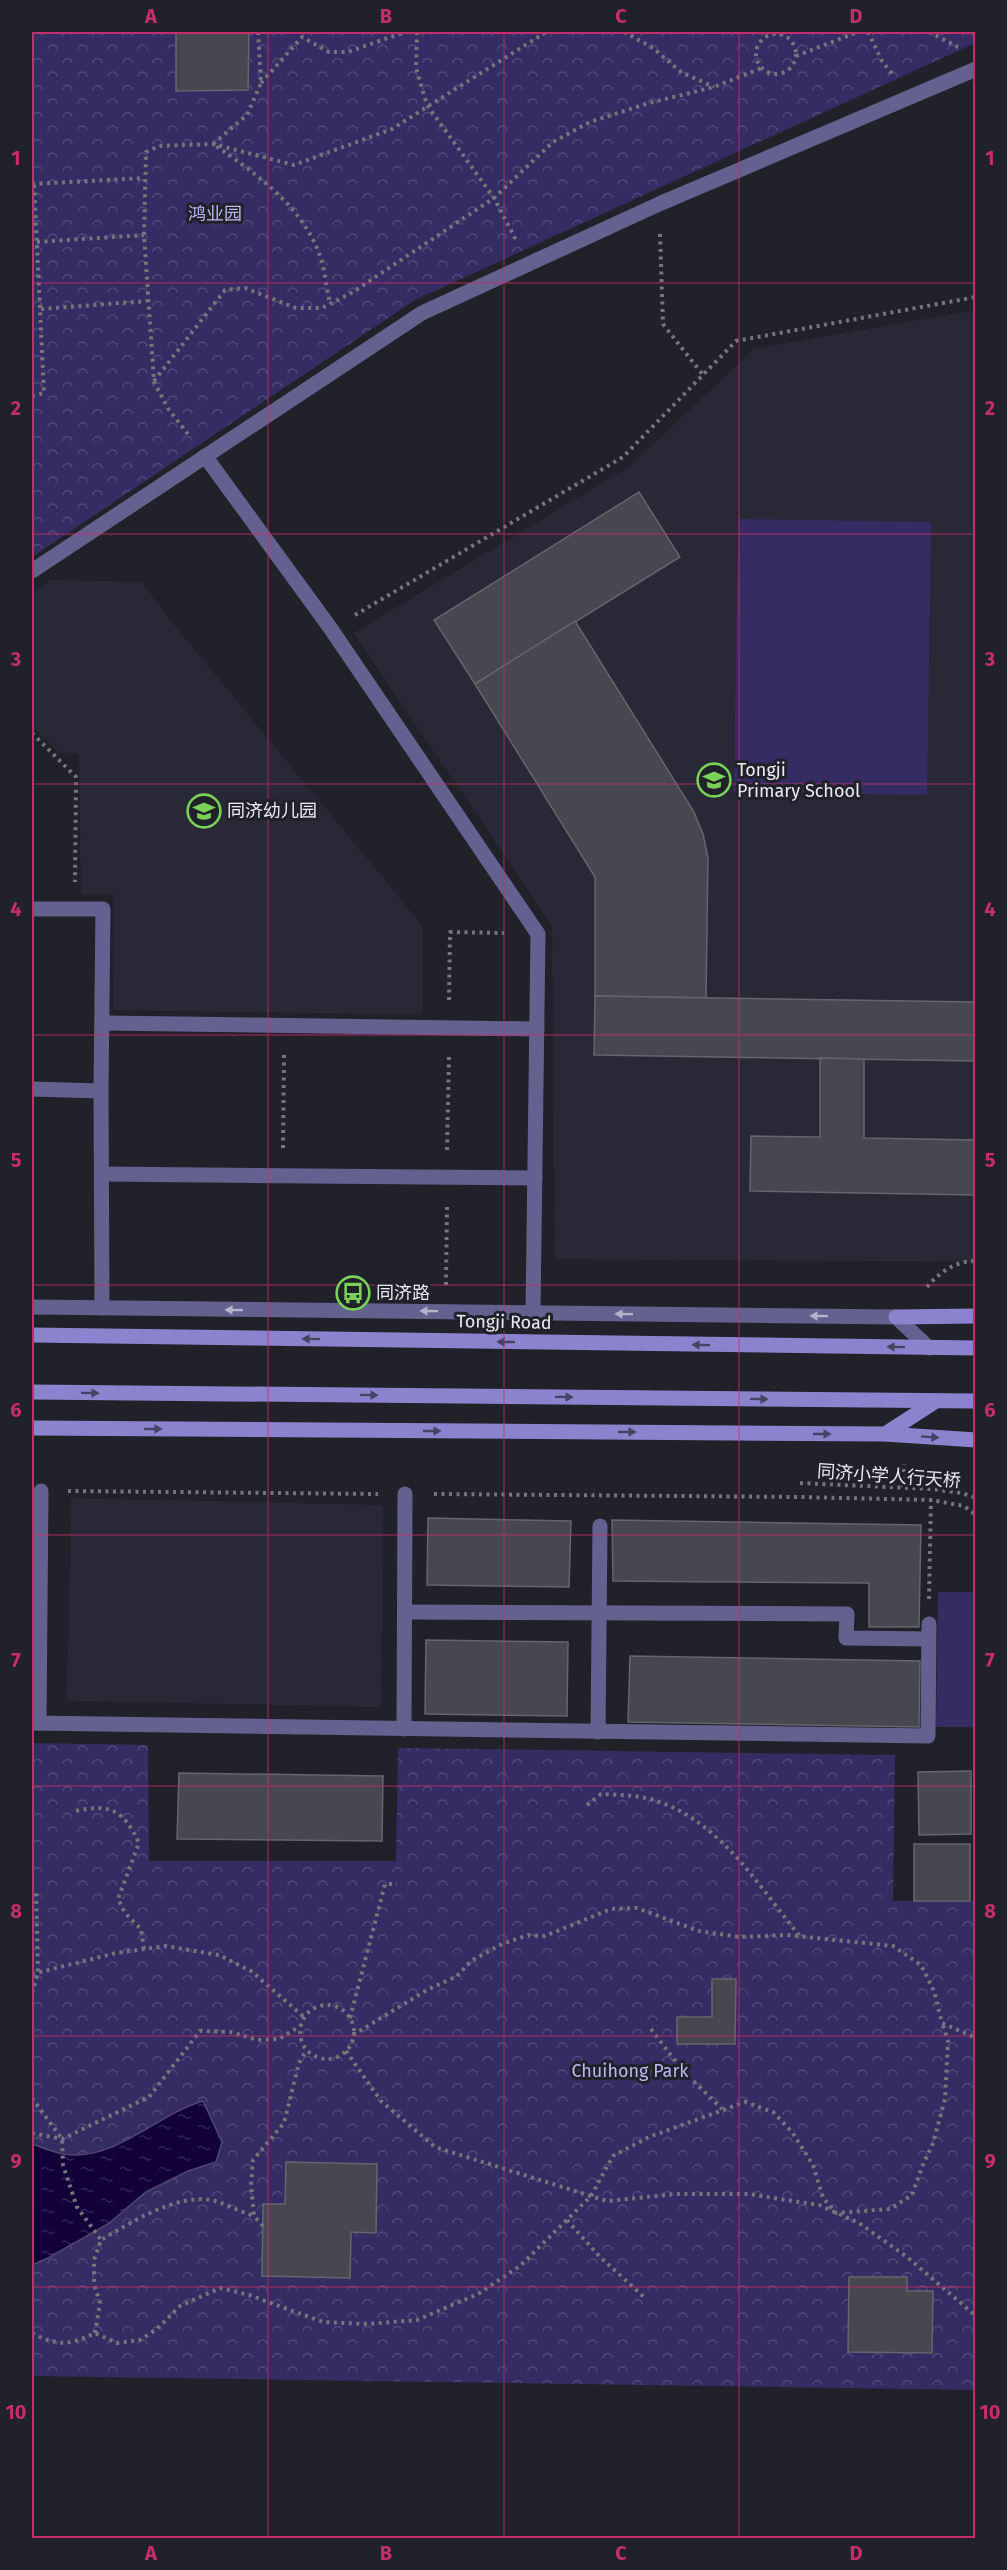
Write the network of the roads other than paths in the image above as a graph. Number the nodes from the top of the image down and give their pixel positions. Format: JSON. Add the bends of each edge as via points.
{"nodes":[{"id":1,"x":975,"y":69,"type":"edge"},
{"id":2,"x":205,"y":456,"type":"junction"},
{"id":3,"x":32,"y":571,"type":"edge"},
{"id":4,"x":32,"y":909,"type":"edge"},
{"id":5,"x":102,"y":1023,"type":"junction"},
{"id":6,"x":537,"y":1029,"type":"junction"},
{"id":7,"x":32,"y":1089,"type":"edge"},
{"id":8,"x":101,"y":1091,"type":"junction"},
{"id":9,"x":102,"y":1174,"type":"junction"},
{"id":10,"x":535,"y":1178,"type":"junction"},
{"id":11,"x":32,"y":1307,"type":"edge"},
{"id":12,"x":102,"y":1308,"type":"junction"},
{"id":13,"x":533,"y":1312,"type":"junction"},
{"id":14,"x":975,"y":1316,"type":"edge"},
{"id":15,"x":896,"y":1317,"type":"junction"},
{"id":16,"x":32,"y":1335,"type":"edge"},
{"id":17,"x":929,"y":1348,"type":"junction"},
{"id":18,"x":975,"y":1348,"type":"edge"},
{"id":19,"x":32,"y":1392,"type":"edge"},
{"id":20,"x":936,"y":1401,"type":"junction"},
{"id":21,"x":975,"y":1401,"type":"edge"},
{"id":22,"x":32,"y":1428,"type":"edge"},
{"id":23,"x":885,"y":1434,"type":"junction"},
{"id":24,"x":975,"y":1440,"type":"edge"},
{"id":25,"x":41,"y":1491,"type":"road end"},
{"id":26,"x":405,"y":1494,"type":"road end"},
{"id":27,"x":600,"y":1526,"type":"dead end"},
{"id":28,"x":405,"y":1612,"type":"junction"},
{"id":29,"x":599,"y":1613,"type":"junction"},
{"id":30,"x":36,"y":1622,"type":"edge"},
{"id":31,"x":35,"y":1723,"type":"edge"},
{"id":32,"x":404,"y":1729,"type":"junction"},
{"id":33,"x":598,"y":1732,"type":"junction"}],
"edges":[{"from":1,"to":2,"type":"street","via":[[659,204],[422,313]]},
{"from":2,"to":3,"type":"street"},
{"from":2,"to":6,"type":"street","via":[[331,629],[538,934]]},
{"from":4,"to":5,"type":"street","via":[[103,909]]},
{"from":5,"to":6,"type":"street"},
{"from":5,"to":8,"type":"street"},
{"from":6,"to":10,"type":"street"},
{"from":7,"to":8,"type":"street"},
{"from":8,"to":9,"type":"street"},
{"from":9,"to":10,"type":"street"},
{"from":9,"to":12,"type":"street"},
{"from":10,"to":13,"type":"street"},
{"from":11,"to":12,"type":"street"},
{"from":13,"to":12,"type":"street","one_way":true},
{"from":15,"to":13,"type":"street","one_way":true},
{"from":14,"to":15,"type":"main road"},
{"from":15,"to":17,"type":"street"},
{"from":17,"to":16,"type":"main road","name":"Tongji Road","one_way":true},
{"from":17,"to":18,"type":"main road","name":"Tongji Road"},
{"from":19,"to":20,"type":"main road","one_way":true},
{"from":20,"to":21,"type":"main road"},
{"from":20,"to":23,"type":"main road"},
{"from":22,"to":23,"type":"main road","one_way":true},
{"from":23,"to":24,"type":"main road","one_way":true},
{"from":25,"to":30,"type":"street"},
{"from":26,"to":28,"type":"street"},
{"from":27,"to":29,"type":"street"},
{"from":28,"to":29,"type":"street"},
{"from":28,"to":32,"type":"street"},
{"from":29,"to":33,"type":"street"},
{"from":29,"to":33,"type":"street","via":[[847,1614],[846,1638],[928,1632],[928,1736]]},
{"from":30,"to":31,"type":"street"},
{"from":31,"to":32,"type":"street"},
{"from":32,"to":33,"type":"street"}]}
